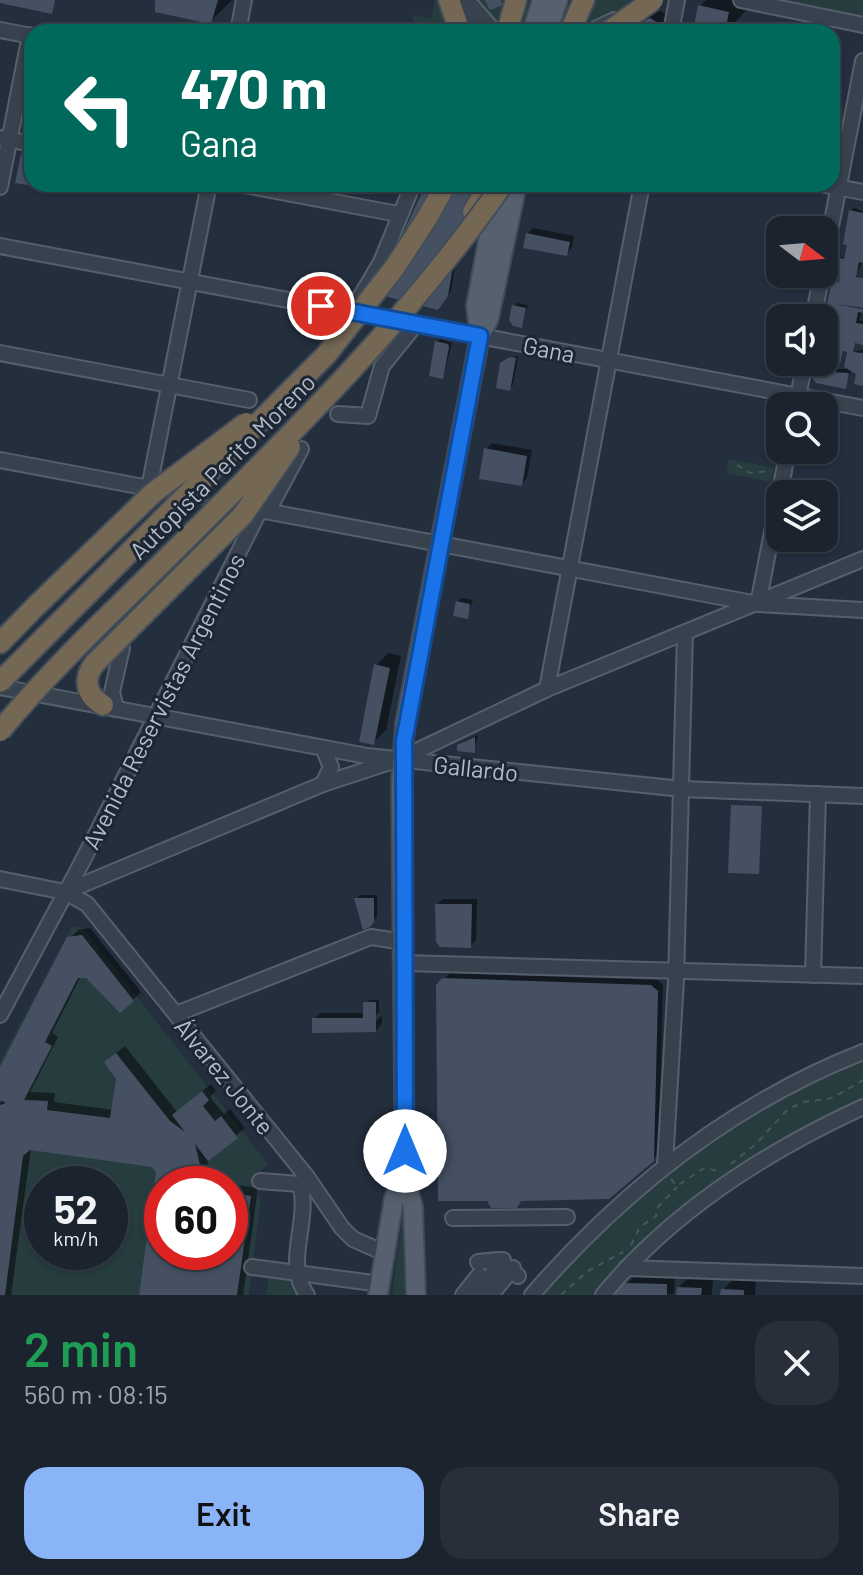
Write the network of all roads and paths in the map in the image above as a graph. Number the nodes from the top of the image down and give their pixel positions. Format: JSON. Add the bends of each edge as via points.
{"nodes":[{"id":1,"x":244,"y":0,"type":"edge"},
{"id":2,"x":449,"y":0,"type":"edge"},
{"id":3,"x":463,"y":0,"type":"edge"},
{"id":4,"x":516,"y":0,"type":"edge"},
{"id":5,"x":542,"y":0,"type":"edge"},
{"id":6,"x":558,"y":0,"type":"edge"},
{"id":7,"x":584,"y":0,"type":"edge"},
{"id":8,"x":629,"y":0,"type":"edge"},
{"id":9,"x":656,"y":0,"type":"edge"},
{"id":10,"x":677,"y":0,"type":"edge"},
{"id":11,"x":741,"y":0,"type":"edge"},
{"id":12,"x":240,"y":24,"type":"edge"},
{"id":13,"x":459,"y":24,"type":"edge"},
{"id":14,"x":462,"y":24,"type":"edge"},
{"id":15,"x":474,"y":24,"type":"edge"},
{"id":16,"x":487,"y":24,"type":"edge"},
{"id":17,"x":509,"y":24,"type":"edge"},
{"id":18,"x":534,"y":24,"type":"edge"},
{"id":19,"x":550,"y":24,"type":"edge"},
{"id":20,"x":574,"y":24,"type":"edge"},
{"id":21,"x":606,"y":24,"type":"edge"},
{"id":22,"x":611,"y":24,"type":"edge"},
{"id":23,"x":618,"y":24,"type":"edge"},
{"id":24,"x":672,"y":24,"type":"edge"},
{"id":25,"x":863,"y":25,"type":"edge"},
{"id":26,"x":0,"y":30,"type":"edge"},
{"id":27,"x":24,"y":35,"type":"edge"},
{"id":28,"x":863,"y":61,"type":"edge"},
{"id":29,"x":24,"y":64,"type":"edge"},
{"id":30,"x":5,"y":139,"type":"edge"},
{"id":31,"x":840,"y":182,"type":"edge"},
{"id":32,"x":0,"y":187,"type":"edge"},
{"id":33,"x":840,"y":187,"type":"edge"},
{"id":34,"x":207,"y":192,"type":"edge"},
{"id":35,"x":281,"y":192,"type":"edge"},
{"id":36,"x":409,"y":192,"type":"edge"},
{"id":37,"x":435,"y":192,"type":"edge"},
{"id":38,"x":442,"y":192,"type":"edge"},
{"id":39,"x":485,"y":192,"type":"edge"},
{"id":40,"x":494,"y":192,"type":"edge"},
{"id":41,"x":498,"y":192,"type":"edge"},
{"id":42,"x":515,"y":192,"type":"edge"},
{"id":43,"x":640,"y":192,"type":"edge"},
{"id":44,"x":838,"y":192,"type":"edge"},
{"id":45,"x":863,"y":192,"type":"edge"},
{"id":46,"x":398,"y":214,"type":"junction"},
{"id":47,"x":833,"y":216,"type":"edge"},
{"id":48,"x":427,"y":218,"type":"junction"},
{"id":49,"x":0,"y":246,"type":"edge"},
{"id":50,"x":189,"y":282,"type":"junction"},
{"id":51,"x":420,"y":292,"type":"junction"},
{"id":52,"x":352,"y":311,"type":"junction"},
{"id":53,"x":416,"y":324,"type":"junction"},
{"id":54,"x":480,"y":336,"type":"junction"},
{"id":55,"x":0,"y":353,"type":"edge"},
{"id":56,"x":609,"y":360,"type":"junction"},
{"id":57,"x":300,"y":382,"type":"junction"},
{"id":58,"x":169,"y":386,"type":"junction"},
{"id":59,"x":766,"y":394,"type":"edge"},
{"id":60,"x":249,"y":400,"type":"dead end"},
{"id":61,"x":838,"y":405,"type":"edge"},
{"id":62,"x":863,"y":408,"type":"edge"},
{"id":63,"x":338,"y":414,"type":"dead end"},
{"id":64,"x":302,"y":425,"type":"junction"},
{"id":65,"x":301,"y":449,"type":"dead end"},
{"id":66,"x":0,"y":460,"type":"edge"},
{"id":67,"x":785,"y":464,"type":"edge"},
{"id":68,"x":737,"y":465,"type":"dead end"},
{"id":69,"x":783,"y":473,"type":"junction"},
{"id":70,"x":261,"y":510,"type":"junction"},
{"id":71,"x":441,"y":543,"type":"junction"},
{"id":72,"x":863,"y":559,"type":"edge"},
{"id":73,"x":569,"y":569,"type":"junction"},
{"id":74,"x":758,"y":604,"type":"junction"},
{"id":75,"x":863,"y":610,"type":"edge"},
{"id":76,"x":685,"y":633,"type":"junction"},
{"id":77,"x":0,"y":643,"type":"edge"},
{"id":78,"x":122,"y":648,"type":"dead end"},
{"id":79,"x":0,"y":685,"type":"edge"},
{"id":80,"x":547,"y":689,"type":"junction"},
{"id":81,"x":109,"y":707,"type":"junction"},
{"id":82,"x":155,"y":717,"type":"junction"},
{"id":83,"x":0,"y":731,"type":"edge"},
{"id":84,"x":324,"y":750,"type":"junction"},
{"id":85,"x":402,"y":758,"type":"junction"},
{"id":86,"x":323,"y":784,"type":"junction"},
{"id":87,"x":682,"y":789,"type":"junction"},
{"id":88,"x":818,"y":794,"type":"junction"},
{"id":89,"x":863,"y":796,"type":"edge"},
{"id":90,"x":0,"y":879,"type":"edge"},
{"id":91,"x":65,"y":892,"type":"junction"},
{"id":92,"x":404,"y":942,"type":"junction"},
{"id":93,"x":404,"y":963,"type":"junction"},
{"id":94,"x":676,"y":972,"type":"junction"},
{"id":95,"x":813,"y":975,"type":"junction"},
{"id":96,"x":863,"y":976,"type":"edge"},
{"id":97,"x":176,"y":1014,"type":"junction"},
{"id":98,"x":0,"y":1015,"type":"edge"},
{"id":99,"x":863,"y":1052,"type":"edge"},
{"id":100,"x":863,"y":1080,"type":"edge"},
{"id":101,"x":863,"y":1107,"type":"edge"},
{"id":102,"x":663,"y":1166,"type":"junction"},
{"id":103,"x":405,"y":1178,"type":"junction"},
{"id":104,"x":304,"y":1180,"type":"junction"},
{"id":105,"x":260,"y":1181,"type":"dead end"},
{"id":106,"x":677,"y":1186,"type":"junction"},
{"id":107,"x":567,"y":1217,"type":"dead end"},
{"id":108,"x":453,"y":1218,"type":"dead end"},
{"id":109,"x":387,"y":1254,"type":"junction"},
{"id":110,"x":252,"y":1267,"type":"dead end"},
{"id":111,"x":512,"y":1268,"type":"junction"},
{"id":112,"x":626,"y":1268,"type":"junction"},
{"id":113,"x":295,"y":1273,"type":"junction"},
{"id":114,"x":863,"y":1276,"type":"edge"},
{"id":115,"x":380,"y":1289,"type":"edge"},
{"id":116,"x":458,"y":1293,"type":"edge"},
{"id":117,"x":307,"y":1295,"type":"edge"},
{"id":118,"x":416,"y":1295,"type":"edge"},
{"id":119,"x":475,"y":1295,"type":"edge"},
{"id":120,"x":491,"y":1295,"type":"edge"},
{"id":121,"x":532,"y":1295,"type":"edge"},
{"id":122,"x":561,"y":1295,"type":"edge"},
{"id":123,"x":603,"y":1295,"type":"edge"}],
"edges":[{"from":1,"to":12,"type":"street"},
{"from":2,"to":13,"type":"highway"},
{"from":3,"to":14,"type":"highway"},
{"from":3,"to":15,"type":"street"},
{"from":3,"to":16,"type":"street"},
{"from":4,"to":17,"type":"highway"},
{"from":5,"to":18,"type":"main road"},
{"from":6,"to":19,"type":"main road"},
{"from":7,"to":20,"type":"highway"},
{"from":8,"to":22,"type":"highway"},
{"from":9,"to":21,"type":"street"},
{"from":9,"to":23,"type":"highway","bridge":true},
{"from":10,"to":24,"type":"street"},
{"from":11,"to":25,"type":"street"},
{"from":26,"to":27,"type":"street"},
{"from":28,"to":31,"type":"street"},
{"from":29,"to":30,"type":"street"},
{"from":30,"to":32,"type":"street"},
{"from":33,"to":45,"type":"street"},
{"from":34,"to":50,"type":"street"},
{"from":35,"to":46,"type":"street"},
{"from":36,"to":46,"type":"street"},
{"from":37,"to":48,"type":"highway"},
{"from":38,"to":48,"type":"highway","name":"Autopista Perito Moreno"},
{"from":39,"to":51,"type":"highway","name":"Autopista Perito Moreno","bridge":true},
{"from":40,"to":51,"type":"highway","bridge":true},
{"from":41,"to":54,"type":"main road","via":[[476,306]]},
{"from":42,"to":54,"type":"main road","via":[[489,318]]},
{"from":43,"to":56,"type":"street"},
{"from":44,"to":47,"type":"street"},
{"from":46,"to":52,"type":"street","via":[[381,262]]},
{"from":48,"to":57,"type":"highway","name":"Autopista Perito Moreno","bridge":true,"via":[[357,318]]},
{"from":49,"to":50,"type":"street","name":"Gana"},
{"from":50,"to":52,"type":"street","name":"Gana"},
{"from":50,"to":58,"type":"street"},
{"from":51,"to":64,"type":"highway","name":"Autopista Perito Moreno","bridge":true},
{"from":52,"to":53,"type":"street","name":"Gana"},
{"from":53,"to":54,"type":"street","name":"Gana"},
{"from":53,"to":63,"type":"street","via":[[382,366],[368,416]]},
{"from":54,"to":56,"type":"street","name":"Gana"},
{"from":54,"to":71,"type":"main road"},
{"from":55,"to":58,"type":"street"},
{"from":56,"to":59,"type":"street","name":"Gana"},
{"from":56,"to":73,"type":"street"},
{"from":57,"to":77,"type":"highway","bridge":true,"via":[[153,493]]},
{"from":57,"to":79,"type":"highway","name":"Autopista Perito Moreno","bridge":true},
{"from":58,"to":60,"type":"street"},
{"from":58,"to":66,"type":"street","via":[[149,488]]},
{"from":61,"to":62,"type":"street","name":"Gana"},
{"from":64,"to":81,"type":"highway","bridge":true,"via":[[243,515],[95,663],[87,686],[91,696]]},
{"from":64,"to":83,"type":"highway","name":"Autopista Perito Moreno","bridge":true,"via":[[86,636]]},
{"from":65,"to":70,"type":"street","name":"Avenida Reservistas Argentinos"},
{"from":67,"to":69,"type":"street"},
{"from":68,"to":69,"type":"path","via":[[750,473]]},
{"from":69,"to":74,"type":"street"},
{"from":70,"to":71,"type":"street"},
{"from":70,"to":82,"type":"street","name":"Avenida Reservistas Argentinos"},
{"from":71,"to":73,"type":"street"},
{"from":71,"to":85,"type":"main road"},
{"from":72,"to":74,"type":"street"},
{"from":73,"to":74,"type":"street"},
{"from":73,"to":80,"type":"street"},
{"from":74,"to":75,"type":"street"},
{"from":74,"to":76,"type":"street"},
{"from":76,"to":80,"type":"street"},
{"from":76,"to":87,"type":"street"},
{"from":78,"to":81,"type":"street"},
{"from":79,"to":81,"type":"street","name":"Gallardo"},
{"from":80,"to":85,"type":"street"},
{"from":81,"to":82,"type":"street","name":"Gallardo"},
{"from":82,"to":84,"type":"street","name":"Gallardo"},
{"from":82,"to":91,"type":"street","name":"Avenida Reservistas Argentinos"},
{"from":84,"to":85,"type":"street","name":"Gallardo"},
{"from":84,"to":86,"type":"street","via":[[331,767]]},
{"from":85,"to":86,"type":"street"},
{"from":85,"to":87,"type":"street","name":"Gallardo"},
{"from":85,"to":92,"type":"main road"},
{"from":86,"to":91,"type":"street"},
{"from":87,"to":88,"type":"street","name":"Gallardo"},
{"from":87,"to":94,"type":"street"},
{"from":88,"to":89,"type":"street","name":"Gallardo"},
{"from":88,"to":95,"type":"street"},
{"from":90,"to":91,"type":"street"},
{"from":91,"to":97,"type":"street","name":"Álvarez Jonte","via":[[87,904]]},
{"from":91,"to":98,"type":"street","name":"Avenida Reservistas Argentinos"},
{"from":92,"to":93,"type":"main road"},
{"from":92,"to":97,"type":"street","via":[[371,937]]},
{"from":93,"to":94,"type":"street"},
{"from":93,"to":103,"type":"main road"},
{"from":94,"to":95,"type":"street"},
{"from":94,"to":102,"type":"street"},
{"from":95,"to":96,"type":"street"},
{"from":97,"to":104,"type":"street","name":"Álvarez Jonte"},
{"from":99,"to":102,"type":"street","via":[[767,1098]]},
{"from":100,"to":106,"type":"path","via":[[832,1098],[794,1106],[722,1171],[704,1168]]},
{"from":101,"to":112,"type":"street","via":[[711,1193]]},
{"from":102,"to":106,"type":"path"},
{"from":102,"to":121,"type":"street","via":[[595,1227]]},
{"from":103,"to":109,"type":"main road","via":[[394,1198]]},
{"from":103,"to":118,"type":"main road","via":[[412,1198]]},
{"from":104,"to":105,"type":"street"},
{"from":104,"to":109,"type":"street","name":"Álvarez Jonte","via":[[347,1234]]},
{"from":104,"to":113,"type":"street"},
{"from":106,"to":122,"type":"path","via":[[630,1246]]},
{"from":107,"to":108,"type":"street"},
{"from":109,"to":115,"type":"main road"},
{"from":110,"to":113,"type":"street"},
{"from":111,"to":116,"type":"street","via":[[500,1261],[478,1268]]},
{"from":111,"to":119,"type":"street"},
{"from":111,"to":120,"type":"street"},
{"from":112,"to":114,"type":"street"},
{"from":112,"to":123,"type":"street"},
{"from":113,"to":115,"type":"street"},
{"from":113,"to":117,"type":"street"}]}
